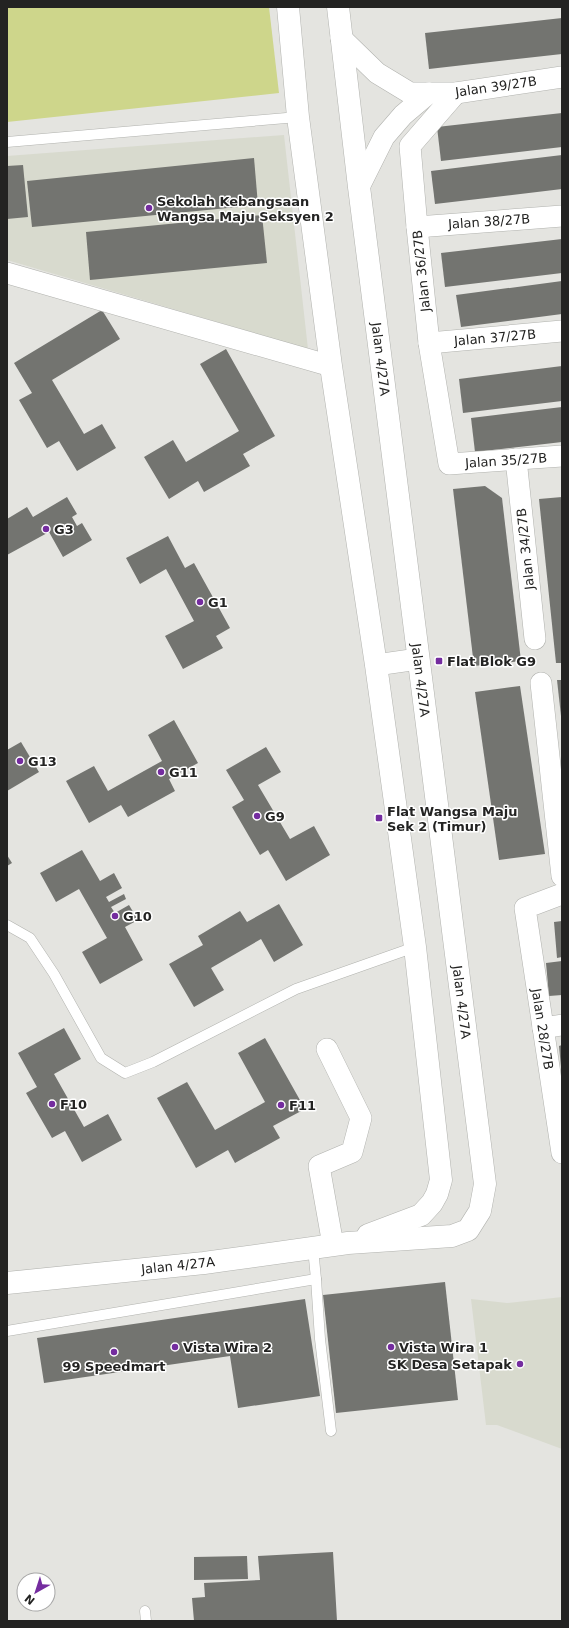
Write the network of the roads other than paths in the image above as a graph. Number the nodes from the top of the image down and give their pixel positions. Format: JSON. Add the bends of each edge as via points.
{"nodes":[{"id":1,"x":288,"y":7,"type":"edge"},
{"id":2,"x":338,"y":7,"type":"edge"},
{"id":3,"x":341,"y":38,"type":"junction"},
{"id":4,"x":562,"y":77,"type":"edge"},
{"id":5,"x":429,"y":93,"type":"junction"},
{"id":6,"x":456,"y":93,"type":"junction"},
{"id":7,"x":298,"y":117,"type":"junction"},
{"id":8,"x":7,"y":142,"type":"edge"},
{"id":9,"x":359,"y":187,"type":"junction"},
{"id":10,"x":562,"y":216,"type":"edge"},
{"id":11,"x":417,"y":227,"type":"junction"},
{"id":12,"x":7,"y":273,"type":"edge"},
{"id":13,"x":562,"y":331,"type":"edge"},
{"id":14,"x":429,"y":343,"type":"junction"},
{"id":15,"x":331,"y":366,"type":"junction"},
{"id":16,"x":562,"y":456,"type":"edge"},
{"id":17,"x":516,"y":458,"type":"junction"},
{"id":18,"x":449,"y":464,"type":"joint"},
{"id":19,"x":535,"y":639,"type":"dead end"},
{"id":20,"x":418,"y":659,"type":"junction"},
{"id":21,"x":376,"y":665,"type":"junction"},
{"id":22,"x":541,"y":683,"type":"dead end"},
{"id":23,"x":562,"y":876,"type":"edge"},
{"id":24,"x":562,"y":894,"type":"edge"},
{"id":25,"x":7,"y":925,"type":"edge"},
{"id":26,"x":415,"y":947,"type":"junction"},
{"id":27,"x":552,"y":1027,"type":"edge"},
{"id":28,"x":327,"y":1049,"type":"dead end"},
{"id":29,"x":562,"y":1149,"type":"edge"},
{"id":30,"x":562,"y":1153,"type":"edge"},
{"id":31,"x":331,"y":1245,"type":"junction"},
{"id":32,"x":316,"y":1279,"type":"junction"},
{"id":33,"x":7,"y":1284,"type":"edge"},
{"id":34,"x":7,"y":1331,"type":"edge"},
{"id":35,"x":331,"y":1431,"type":"dead end"}],
"edges":[{"from":1,"to":7,"type":"street","name":"Jalan 4/27A"},
{"from":2,"to":3,"type":"street","name":"Jalan 4/27A"},
{"from":3,"to":5,"type":"street","name":"Jalan 39/27B","via":[[377,72],[410,93]]},
{"from":3,"to":9,"type":"street","name":"Jalan 4/27A"},
{"from":4,"to":6,"type":"street","name":"Jalan 39/27B"},
{"from":5,"to":6,"type":"street","name":"Jalan 39/27B"},
{"from":5,"to":9,"type":"street","via":[[403,115],[384,137]]},
{"from":6,"to":11,"type":"street","name":"Jalan 36/27B","via":[[410,146]]},
{"from":7,"to":8,"type":"lane"},
{"from":7,"to":15,"type":"street","name":"Jalan 4/27A"},
{"from":9,"to":20,"type":"street","name":"Jalan 4/27A"},
{"from":10,"to":11,"type":"street","name":"Jalan 38/27B"},
{"from":11,"to":14,"type":"street","name":"Jalan 36/27B"},
{"from":12,"to":15,"type":"street"},
{"from":13,"to":14,"type":"street","name":"Jalan 37/27B"},
{"from":14,"to":18,"type":"street","name":"Jalan 36/27B"},
{"from":15,"to":21,"type":"street","name":"Jalan 4/27A"},
{"from":16,"to":17,"type":"street","name":"Jalan 35/27B"},
{"from":17,"to":18,"type":"street","name":"Jalan 35/27B"},
{"from":17,"to":19,"type":"street","name":"Jalan 34/27B"},
{"from":20,"to":21,"type":"street"},
{"from":20,"to":31,"type":"street","name":"Jalan 4/27A","via":[[485,1184],[480,1211],[468,1230],[458,1234]]},
{"from":21,"to":26,"type":"street","name":"Jalan 4/27A"},
{"from":22,"to":23,"type":"street"},
{"from":24,"to":27,"type":"street","name":"Jalan 28/27B","via":[[525,908]]},
{"from":25,"to":26,"type":"lane","via":[[30,938],[54,974],[101,1058],[125,1073],[153,1062],[296,989]]},
{"from":26,"to":31,"type":"street","name":"Jalan 4/27A","via":[[441,1180],[432,1203],[421,1215]]},
{"from":27,"to":29,"type":"street","name":"Jalan 28/27B"},
{"from":28,"to":31,"type":"street","via":[[361,1118],[352,1152],[319,1166]]},
{"from":29,"to":30,"type":"street","name":"Jalan 28/27B"},
{"from":31,"to":32,"type":"lane"},
{"from":31,"to":33,"type":"street","name":"Jalan 4/27A"},
{"from":32,"to":34,"type":"lane"},
{"from":32,"to":35,"type":"lane"}]}
